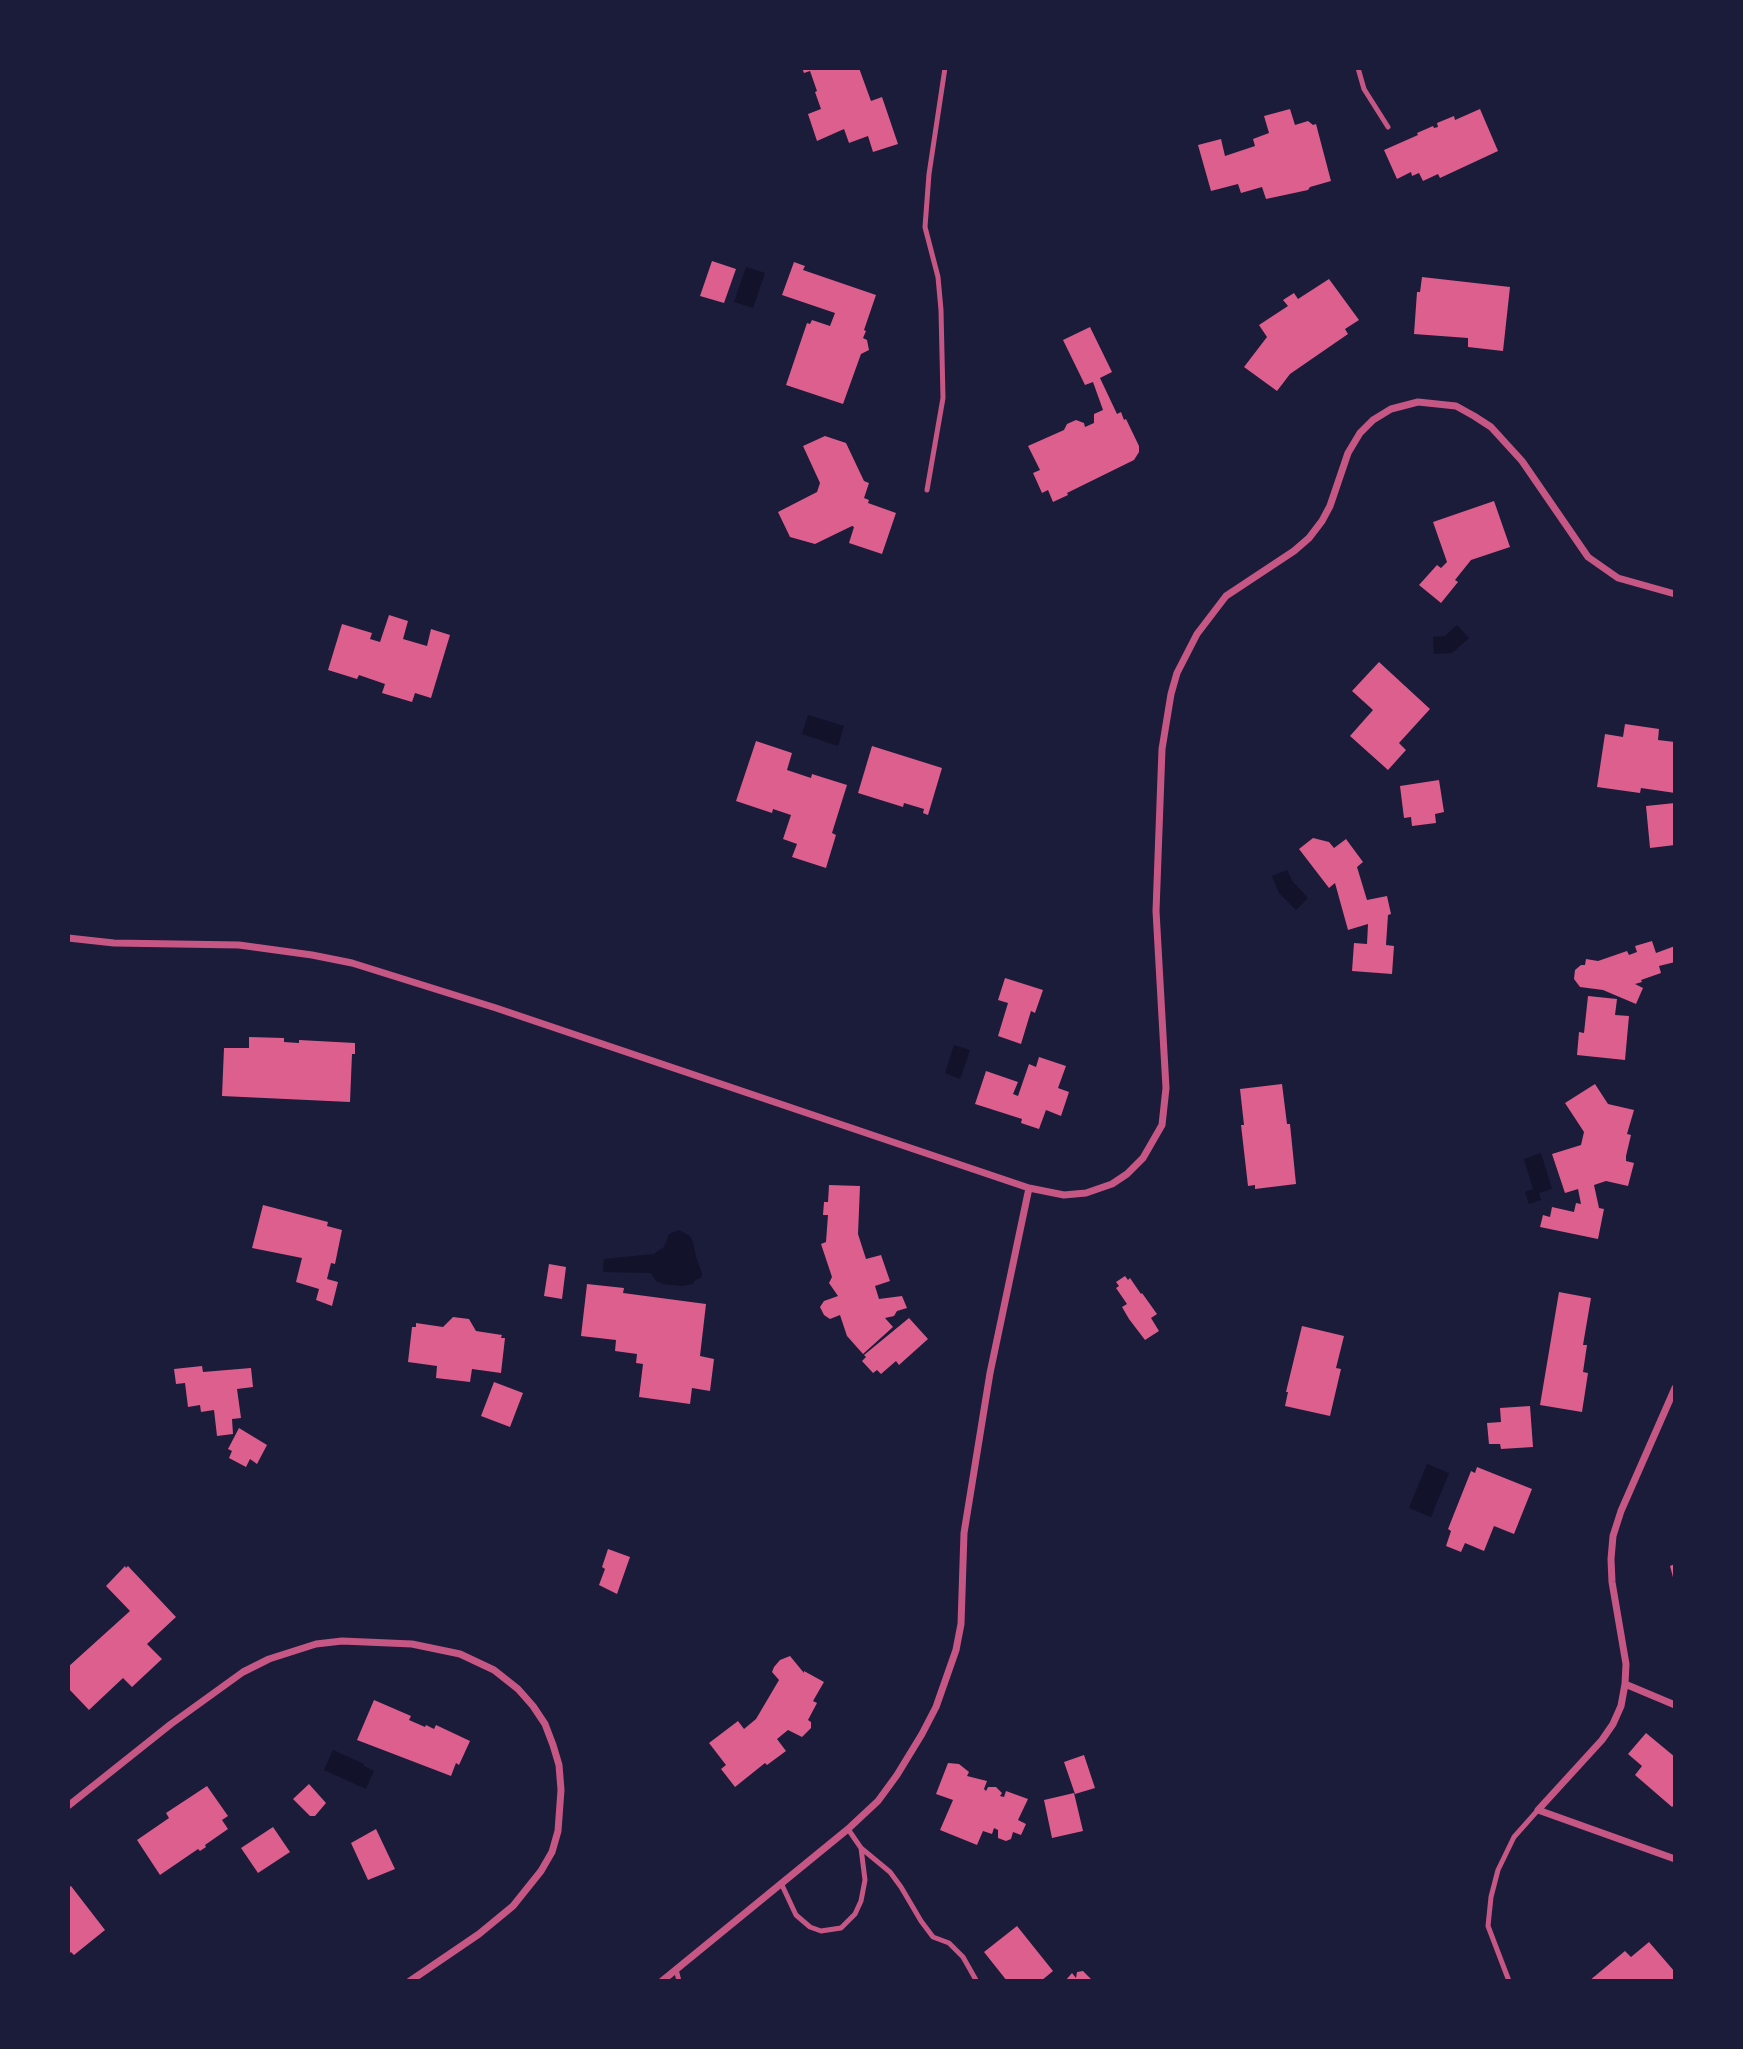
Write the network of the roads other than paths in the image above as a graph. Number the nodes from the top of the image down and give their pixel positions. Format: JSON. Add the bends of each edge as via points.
{"nodes":[{"id":1,"x":945,"y":68,"type":"edge"},
{"id":2,"x":1358,"y":68,"type":"edge"},
{"id":3,"x":1388,"y":127,"type":"dead end"},
{"id":4,"x":927,"y":490,"type":"dead end"},
{"id":5,"x":1675,"y":594,"type":"edge"},
{"id":6,"x":68,"y":938,"type":"edge"},
{"id":7,"x":1029,"y":1188,"type":"junction"},
{"id":8,"x":1675,"y":1388,"type":"edge"},
{"id":9,"x":1625,"y":1684,"type":"junction"},
{"id":10,"x":1675,"y":1705,"type":"edge"},
{"id":11,"x":68,"y":1806,"type":"edge"},
{"id":12,"x":1538,"y":1810,"type":"junction"},
{"id":13,"x":848,"y":1829,"type":"junction"},
{"id":14,"x":861,"y":1848,"type":"junction"},
{"id":15,"x":1675,"y":1859,"type":"edge"},
{"id":16,"x":780,"y":1883,"type":"junction"},
{"id":17,"x":676,"y":1969,"type":"junction"},
{"id":18,"x":976,"y":1980,"type":"edge"},
{"id":19,"x":410,"y":1981,"type":"edge"},
{"id":20,"x":662,"y":1981,"type":"edge"},
{"id":21,"x":679,"y":1981,"type":"edge"},
{"id":22,"x":1509,"y":1981,"type":"edge"}],
"edges":[{"from":1,"to":4,"type":"lane","via":[[926,227],[938,277],[943,398]]},
{"from":2,"to":3,"type":"lane","via":[[1364,89]]},
{"from":5,"to":7,"type":"street","via":[[1618,578],[1588,557],[1522,461],[1491,427],[1474,416],[1456,406],[1418,402],[1391,409],[1373,420],[1348,453],[1330,506],[1315,530],[1294,551],[1226,596],[1197,634],[1177,673],[1162,749],[1156,911],[1166,1088],[1162,1125],[1143,1158],[1112,1184],[1064,1195]]},
{"from":6,"to":7,"type":"street","via":[[239,945],[352,963]]},
{"from":7,"to":13,"type":"street","via":[[990,1373],[964,1533],[956,1650],[936,1707],[916,1745],[878,1801]]},
{"from":8,"to":9,"type":"street","via":[[1613,1536],[1612,1582],[1626,1664]]},
{"from":9,"to":10,"type":"street"},
{"from":9,"to":12,"type":"street","via":[[1608,1732]]},
{"from":11,"to":19,"type":"street","via":[[243,1672],[303,1648],[342,1641],[412,1644],[460,1654],[494,1670],[533,1706],[554,1745],[561,1790],[558,1831],[541,1871],[513,1906]]},
{"from":12,"to":15,"type":"street"},
{"from":12,"to":22,"type":"lane","via":[[1514,1837],[1491,1897],[1488,1926]]},
{"from":13,"to":14,"type":"lane"},
{"from":13,"to":16,"type":"street"},
{"from":14,"to":16,"type":"lane","via":[[865,1880],[861,1901],[841,1928],[821,1931],[810,1927],[796,1915]]},
{"from":14,"to":18,"type":"lane","via":[[890,1872],[933,1937],[949,1943]]},
{"from":16,"to":17,"type":"street"},
{"from":17,"to":20,"type":"street"},
{"from":17,"to":21,"type":"lane"}]}
